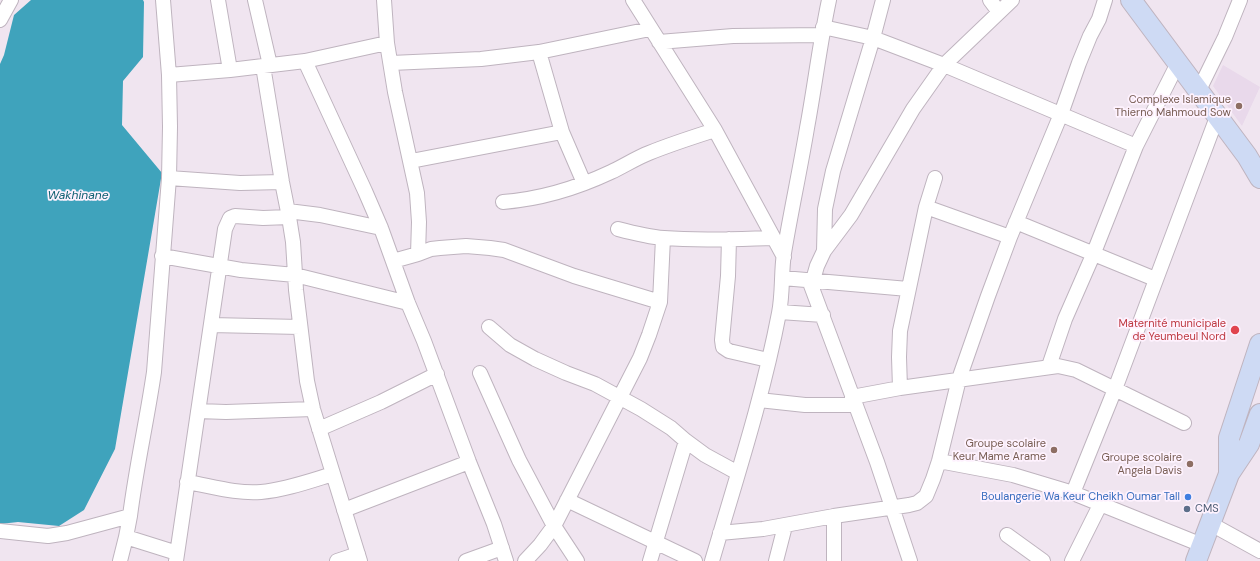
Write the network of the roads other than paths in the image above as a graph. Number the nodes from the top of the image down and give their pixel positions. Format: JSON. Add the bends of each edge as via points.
{"nodes":[{"id":1,"x":11,"y":0,"type":"edge"},
{"id":2,"x":163,"y":0,"type":"edge"},
{"id":3,"x":218,"y":0,"type":"edge"},
{"id":4,"x":255,"y":0,"type":"edge"},
{"id":5,"x":384,"y":0,"type":"edge"},
{"id":6,"x":633,"y":0,"type":"edge"},
{"id":7,"x":829,"y":0,"type":"edge"},
{"id":8,"x":883,"y":0,"type":"edge"},
{"id":9,"x":990,"y":0,"type":"edge"},
{"id":10,"x":1012,"y":0,"type":"edge"},
{"id":11,"x":1105,"y":0,"type":"edge"},
{"id":12,"x":1132,"y":0,"type":"edge"},
{"id":13,"x":1240,"y":0,"type":"edge"},
{"id":14,"x":999,"y":12,"type":"junction"},
{"id":15,"x":0,"y":20,"type":"edge"},
{"id":16,"x":650,"y":29,"type":"junction"},
{"id":17,"x":822,"y":31,"type":"junction"},
{"id":18,"x":873,"y":38,"type":"junction"},
{"id":19,"x":659,"y":42,"type":"junction"},
{"id":20,"x":387,"y":43,"type":"junction"},
{"id":21,"x":539,"y":52,"type":"junction"},
{"id":22,"x":305,"y":60,"type":"junction"},
{"id":23,"x":391,"y":63,"type":"junction"},
{"id":24,"x":1178,"y":63,"type":"junction"},
{"id":25,"x":944,"y":65,"type":"junction"},
{"id":26,"x":266,"y":66,"type":"junction"},
{"id":27,"x":230,"y":70,"type":"junction"},
{"id":28,"x":169,"y":75,"type":"junction"},
{"id":29,"x":1198,"y":92,"type":"junction"},
{"id":30,"x":1060,"y":114,"type":"junction"},
{"id":31,"x":1217,"y":117,"type":"junction"},
{"id":32,"x":715,"y":130,"type":"junction"},
{"id":33,"x":562,"y":132,"type":"junction"},
{"id":34,"x":1136,"y":146,"type":"junction"},
{"id":35,"x":411,"y":161,"type":"junction"},
{"id":36,"x":169,"y":178,"type":"junction"},
{"id":37,"x":935,"y":178,"type":"dead end"},
{"id":38,"x":1260,"y":178,"type":"edge"},
{"id":39,"x":282,"y":182,"type":"junction"},
{"id":40,"x":584,"y":183,"type":"junction"},
{"id":41,"x":503,"y":202,"type":"dead end"},
{"id":42,"x":926,"y":207,"type":"junction"},
{"id":43,"x":289,"y":214,"type":"junction"},
{"id":44,"x":1016,"y":222,"type":"junction"},
{"id":45,"x":381,"y":228,"type":"junction"},
{"id":46,"x":618,"y":229,"type":"dead end"},
{"id":47,"x":1010,"y":237,"type":"junction"},
{"id":48,"x":663,"y":238,"type":"junction"},
{"id":49,"x":773,"y":238,"type":"junction"},
{"id":50,"x":729,"y":239,"type":"junction"},
{"id":51,"x":824,"y":251,"type":"junction"},
{"id":52,"x":418,"y":254,"type":"junction"},
{"id":53,"x":1093,"y":255,"type":"junction"},
{"id":54,"x":162,"y":256,"type":"junction"},
{"id":55,"x":784,"y":257,"type":"junction"},
{"id":56,"x":394,"y":261,"type":"junction"},
{"id":57,"x":219,"y":267,"type":"junction"},
{"id":58,"x":295,"y":275,"type":"junction"},
{"id":59,"x":783,"y":278,"type":"junction"},
{"id":60,"x":1155,"y":279,"type":"junction"},
{"id":61,"x":811,"y":280,"type":"junction"},
{"id":62,"x":908,"y":289,"type":"junction"},
{"id":63,"x":660,"y":302,"type":"junction"},
{"id":64,"x":408,"y":303,"type":"junction"},
{"id":65,"x":780,"y":312,"type":"junction"},
{"id":66,"x":823,"y":315,"type":"junction"},
{"id":67,"x":211,"y":325,"type":"junction"},
{"id":68,"x":300,"y":327,"type":"junction"},
{"id":69,"x":489,"y":327,"type":"dead end"},
{"id":70,"x":1260,"y":344,"type":"edge"},
{"id":71,"x":768,"y":360,"type":"junction"},
{"id":72,"x":1050,"y":366,"type":"junction"},
{"id":73,"x":480,"y":373,"type":"dead end"},
{"id":74,"x":437,"y":374,"type":"junction"},
{"id":75,"x":959,"y":379,"type":"junction"},
{"id":76,"x":900,"y":388,"type":"junction"},
{"id":77,"x":1115,"y":389,"type":"junction"},
{"id":78,"x":619,"y":398,"type":"junction"},
{"id":79,"x":760,"y":400,"type":"junction"},
{"id":80,"x":853,"y":401,"type":"junction"},
{"id":81,"x":313,"y":409,"type":"junction"},
{"id":82,"x":198,"y":411,"type":"junction"},
{"id":83,"x":1260,"y":414,"type":"edge"},
{"id":84,"x":1184,"y":423,"type":"dead end"},
{"id":85,"x":319,"y":429,"type":"junction"},
{"id":86,"x":1255,"y":437,"type":"edge"},
{"id":87,"x":686,"y":441,"type":"junction"},
{"id":88,"x":939,"y":461,"type":"junction"},
{"id":89,"x":469,"y":462,"type":"junction"},
{"id":90,"x":738,"y":473,"type":"junction"},
{"id":91,"x":333,"y":474,"type":"junction"},
{"id":92,"x":1229,"y":474,"type":"junction"},
{"id":93,"x":187,"y":482,"type":"junction"},
{"id":94,"x":1073,"y":493,"type":"junction"},
{"id":95,"x":567,"y":500,"type":"junction"},
{"id":96,"x":1101,"y":503,"type":"junction"},
{"id":97,"x":892,"y":508,"type":"junction"},
{"id":98,"x":344,"y":510,"type":"junction"},
{"id":99,"x":130,"y":516,"type":"junction"},
{"id":100,"x":834,"y":516,"type":"junction"},
{"id":101,"x":1211,"y":524,"type":"junction"},
{"id":102,"x":554,"y":526,"type":"junction"},
{"id":103,"x":785,"y":526,"type":"junction"},
{"id":104,"x":0,"y":530,"type":"edge"},
{"id":105,"x":720,"y":533,"type":"junction"},
{"id":106,"x":1007,"y":535,"type":"dead end"},
{"id":107,"x":126,"y":537,"type":"junction"},
{"id":108,"x":656,"y":543,"type":"junction"},
{"id":109,"x":1260,"y":551,"type":"edge"},
{"id":110,"x":1199,"y":553,"type":"edge"},
{"id":111,"x":504,"y":555,"type":"edge"},
{"id":112,"x":176,"y":557,"type":"edge"},
{"id":113,"x":359,"y":557,"type":"edge"},
{"id":114,"x":120,"y":561,"type":"edge"},
{"id":115,"x":337,"y":561,"type":"edge"},
{"id":116,"x":466,"y":561,"type":"edge"},
{"id":117,"x":525,"y":561,"type":"edge"},
{"id":118,"x":577,"y":561,"type":"edge"},
{"id":119,"x":650,"y":561,"type":"edge"},
{"id":120,"x":695,"y":561,"type":"edge"},
{"id":121,"x":712,"y":561,"type":"edge"},
{"id":122,"x":776,"y":561,"type":"edge"},
{"id":123,"x":834,"y":561,"type":"edge"},
{"id":124,"x":910,"y":561,"type":"edge"},
{"id":125,"x":1043,"y":561,"type":"edge"},
{"id":126,"x":1072,"y":561,"type":"edge"}],
"edges":[{"from":1,"to":15,"type":"street"},
{"from":2,"to":28,"type":"street"},
{"from":3,"to":27,"type":"street"},
{"from":4,"to":26,"type":"street"},
{"from":5,"to":20,"type":"street"},
{"from":6,"to":16,"type":"street"},
{"from":7,"to":17,"type":"street"},
{"from":8,"to":18,"type":"street"},
{"from":9,"to":14,"type":"street"},
{"from":10,"to":14,"type":"street"},
{"from":11,"to":30,"type":"street"},
{"from":12,"to":24,"type":"main road"},
{"from":13,"to":29,"type":"street"},
{"from":14,"to":25,"type":"street"},
{"from":16,"to":19,"type":"street"},
{"from":16,"to":21,"type":"street"},
{"from":17,"to":18,"type":"street"},
{"from":17,"to":19,"type":"street"},
{"from":17,"to":55,"type":"street"},
{"from":18,"to":25,"type":"street"},
{"from":18,"to":51,"type":"street","via":[[833,171],[825,209]]},
{"from":19,"to":32,"type":"street"},
{"from":20,"to":22,"type":"street"},
{"from":20,"to":23,"type":"street"},
{"from":21,"to":23,"type":"street","via":[[481,59]]},
{"from":21,"to":33,"type":"street"},
{"from":22,"to":26,"type":"street"},
{"from":22,"to":45,"type":"street"},
{"from":23,"to":35,"type":"street"},
{"from":24,"to":29,"type":"main road"},
{"from":24,"to":34,"type":"street"},
{"from":25,"to":30,"type":"street"},
{"from":25,"to":51,"type":"street","via":[[913,109],[851,214]]},
{"from":26,"to":27,"type":"street"},
{"from":26,"to":39,"type":"street"},
{"from":27,"to":28,"type":"street"},
{"from":28,"to":36,"type":"street"},
{"from":29,"to":31,"type":"main road"},
{"from":30,"to":34,"type":"street"},
{"from":30,"to":44,"type":"street"},
{"from":31,"to":38,"type":"main road","via":[[1247,156]]},
{"from":31,"to":60,"type":"street"},
{"from":32,"to":40,"type":"street","via":[[648,153]]},
{"from":32,"to":49,"type":"street"},
{"from":33,"to":35,"type":"street"},
{"from":33,"to":40,"type":"street"},
{"from":34,"to":53,"type":"street"},
{"from":35,"to":52,"type":"street","via":[[417,193]]},
{"from":36,"to":39,"type":"street","via":[[240,183]]},
{"from":36,"to":54,"type":"street"},
{"from":37,"to":42,"type":"street"},
{"from":39,"to":43,"type":"street"},
{"from":40,"to":41,"type":"street","via":[[544,196]]},
{"from":42,"to":47,"type":"street"},
{"from":42,"to":62,"type":"street"},
{"from":43,"to":45,"type":"street","via":[[320,215]]},
{"from":43,"to":57,"type":"street","via":[[263,218],[232,217],[225,229]]},
{"from":43,"to":58,"type":"street"},
{"from":44,"to":47,"type":"street"},
{"from":44,"to":53,"type":"street"},
{"from":45,"to":56,"type":"street"},
{"from":46,"to":48,"type":"street"},
{"from":47,"to":75,"type":"street"},
{"from":48,"to":50,"type":"street"},
{"from":48,"to":63,"type":"street"},
{"from":49,"to":50,"type":"street"},
{"from":49,"to":55,"type":"street"},
{"from":50,"to":71,"type":"street","via":[[723,347],[729,351]]},
{"from":51,"to":61,"type":"street"},
{"from":52,"to":56,"type":"street"},
{"from":52,"to":63,"type":"street","via":[[431,249],[466,246],[504,250],[574,276]]},
{"from":53,"to":60,"type":"street"},
{"from":53,"to":72,"type":"street","via":[[1065,319]]},
{"from":54,"to":57,"type":"street"},
{"from":54,"to":99,"type":"street","via":[[154,372]]},
{"from":55,"to":59,"type":"street"},
{"from":56,"to":64,"type":"street"},
{"from":57,"to":58,"type":"street"},
{"from":57,"to":67,"type":"street"},
{"from":58,"to":64,"type":"street"},
{"from":58,"to":68,"type":"street"},
{"from":59,"to":61,"type":"street"},
{"from":59,"to":65,"type":"street"},
{"from":60,"to":77,"type":"street"},
{"from":61,"to":62,"type":"street"},
{"from":61,"to":66,"type":"street"},
{"from":62,"to":76,"type":"street","via":[[899,339]]},
{"from":63,"to":78,"type":"street","via":[[640,358]]},
{"from":64,"to":74,"type":"street"},
{"from":65,"to":66,"type":"street"},
{"from":65,"to":71,"type":"street"},
{"from":66,"to":80,"type":"street"},
{"from":67,"to":68,"type":"street"},
{"from":67,"to":82,"type":"street"},
{"from":68,"to":81,"type":"street"},
{"from":69,"to":78,"type":"street","via":[[510,345],[535,359],[596,384]]},
{"from":70,"to":92,"type":"main road","via":[[1229,438]]},
{"from":71,"to":79,"type":"street"},
{"from":72,"to":75,"type":"street"},
{"from":72,"to":77,"type":"street","via":[[1076,370]]},
{"from":73,"to":102,"type":"street","via":[[519,460]]},
{"from":74,"to":85,"type":"street"},
{"from":74,"to":89,"type":"street"},
{"from":75,"to":76,"type":"street"},
{"from":75,"to":88,"type":"street"},
{"from":76,"to":80,"type":"street"},
{"from":77,"to":84,"type":"street"},
{"from":77,"to":94,"type":"street"},
{"from":78,"to":87,"type":"street","via":[[671,428]]},
{"from":78,"to":95,"type":"street"},
{"from":79,"to":80,"type":"street","via":[[805,406],[834,406]]},
{"from":79,"to":90,"type":"street"},
{"from":80,"to":97,"type":"street"},
{"from":81,"to":82,"type":"street"},
{"from":81,"to":85,"type":"street"},
{"from":82,"to":93,"type":"street"},
{"from":83,"to":86,"type":"main road"},
{"from":85,"to":91,"type":"street"},
{"from":86,"to":92,"type":"main road"},
{"from":87,"to":90,"type":"street"},
{"from":87,"to":108,"type":"street"},
{"from":88,"to":94,"type":"street","via":[[1012,475]]},
{"from":88,"to":97,"type":"street","via":[[926,496],[922,500]]},
{"from":89,"to":98,"type":"street"},
{"from":89,"to":111,"type":"street"},
{"from":90,"to":105,"type":"street"},
{"from":91,"to":93,"type":"street","via":[[289,487],[260,492]]},
{"from":91,"to":98,"type":"street"},
{"from":92,"to":101,"type":"main road"},
{"from":93,"to":112,"type":"street"},
{"from":94,"to":96,"type":"street"},
{"from":95,"to":102,"type":"street"},
{"from":95,"to":108,"type":"street"},
{"from":96,"to":110,"type":"street"},
{"from":96,"to":126,"type":"street"},
{"from":97,"to":100,"type":"street"},
{"from":97,"to":124,"type":"street"},
{"from":98,"to":113,"type":"street"},
{"from":99,"to":104,"type":"street","via":[[48,536]]},
{"from":99,"to":107,"type":"street"},
{"from":100,"to":103,"type":"street"},
{"from":100,"to":123,"type":"street"},
{"from":101,"to":109,"type":"street"},
{"from":101,"to":110,"type":"main road"},
{"from":102,"to":117,"type":"street"},
{"from":102,"to":118,"type":"street"},
{"from":103,"to":105,"type":"street"},
{"from":103,"to":122,"type":"street"},
{"from":105,"to":121,"type":"street"},
{"from":106,"to":125,"type":"street"},
{"from":107,"to":112,"type":"street"},
{"from":107,"to":114,"type":"street"},
{"from":108,"to":119,"type":"street"},
{"from":108,"to":120,"type":"street"},
{"from":111,"to":116,"type":"street"},
{"from":113,"to":115,"type":"street"}]}
